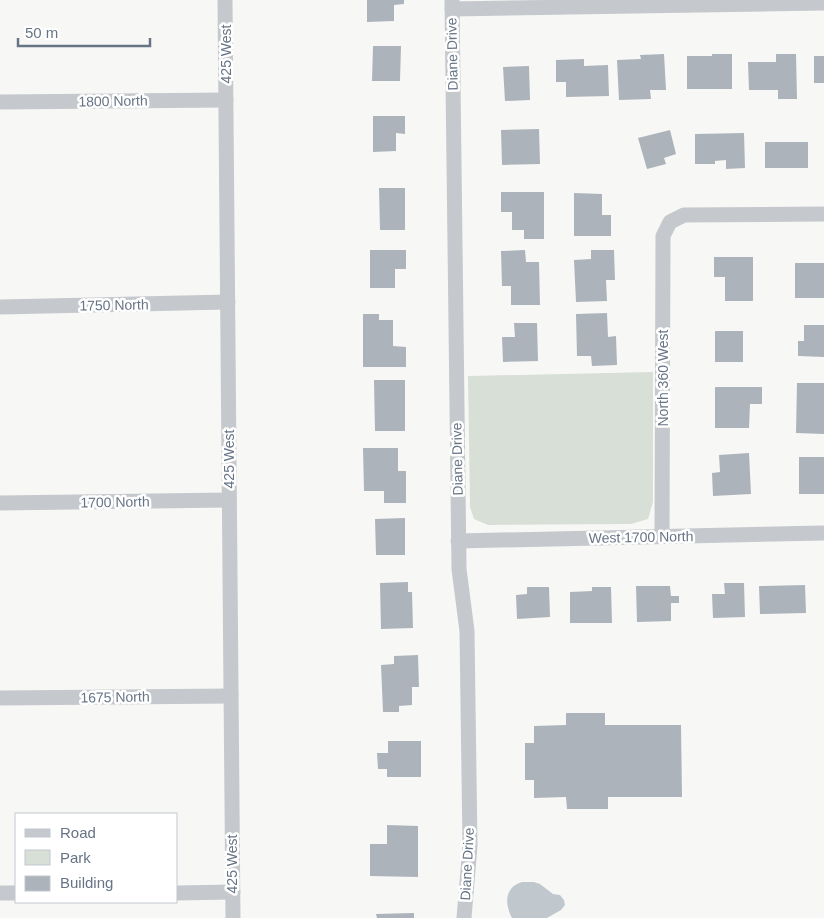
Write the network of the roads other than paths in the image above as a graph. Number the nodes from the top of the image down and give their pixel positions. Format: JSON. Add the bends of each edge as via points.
{"nodes":[{"id":1,"x":225,"y":0,"type":"edge"},
{"id":2,"x":824,"y":3,"type":"edge"},
{"id":3,"x":452,"y":5,"type":"edge"},
{"id":4,"x":226,"y":100,"type":"junction"},
{"id":5,"x":0,"y":102,"type":"edge"},
{"id":6,"x":824,"y":214,"type":"edge"},
{"id":7,"x":228,"y":302,"type":"junction"},
{"id":8,"x":0,"y":307,"type":"edge"},
{"id":9,"x":229,"y":500,"type":"junction"},
{"id":10,"x":0,"y":503,"type":"edge"},
{"id":11,"x":824,"y":533,"type":"edge"},
{"id":12,"x":662,"y":536,"type":"junction"},
{"id":13,"x":458,"y":540,"type":"junction"},
{"id":14,"x":231,"y":696,"type":"junction"},
{"id":15,"x":0,"y":698,"type":"edge"},
{"id":16,"x":233,"y":892,"type":"junction"},
{"id":17,"x":0,"y":893,"type":"edge"},
{"id":18,"x":15,"y":893,"type":"edge"},
{"id":19,"x":178,"y":893,"type":"edge"},
{"id":20,"x":233,"y":918,"type":"edge"},
{"id":21,"x":464,"y":918,"type":"edge"}],
"edges":[{"from":1,"to":4,"type":"street","name":"425 West"},
{"from":2,"to":3,"type":"street"},
{"from":3,"to":13,"type":"street","name":"Diane Drive"},
{"from":4,"to":5,"type":"street","name":"1800 North"},
{"from":4,"to":7,"type":"street","name":"425 West"},
{"from":6,"to":12,"type":"street","name":"North 360 West","via":[[684,215],[670,222],[663,236]]},
{"from":7,"to":8,"type":"street","name":"1750 North"},
{"from":7,"to":9,"type":"street","name":"425 West"},
{"from":9,"to":10,"type":"street","name":"1700 North"},
{"from":9,"to":14,"type":"street","name":"425 West"},
{"from":11,"to":12,"type":"street","name":"West 1700 North"},
{"from":12,"to":13,"type":"street","name":"West 1700 North"},
{"from":13,"to":21,"type":"street","name":"Diane Drive","via":[[467,631],[470,846]]},
{"from":14,"to":15,"type":"street","name":"1675 North"},
{"from":14,"to":16,"type":"street","name":"425 West"},
{"from":16,"to":19,"type":"street"},
{"from":16,"to":20,"type":"street","name":"425 West"},
{"from":17,"to":18,"type":"street"}]}
